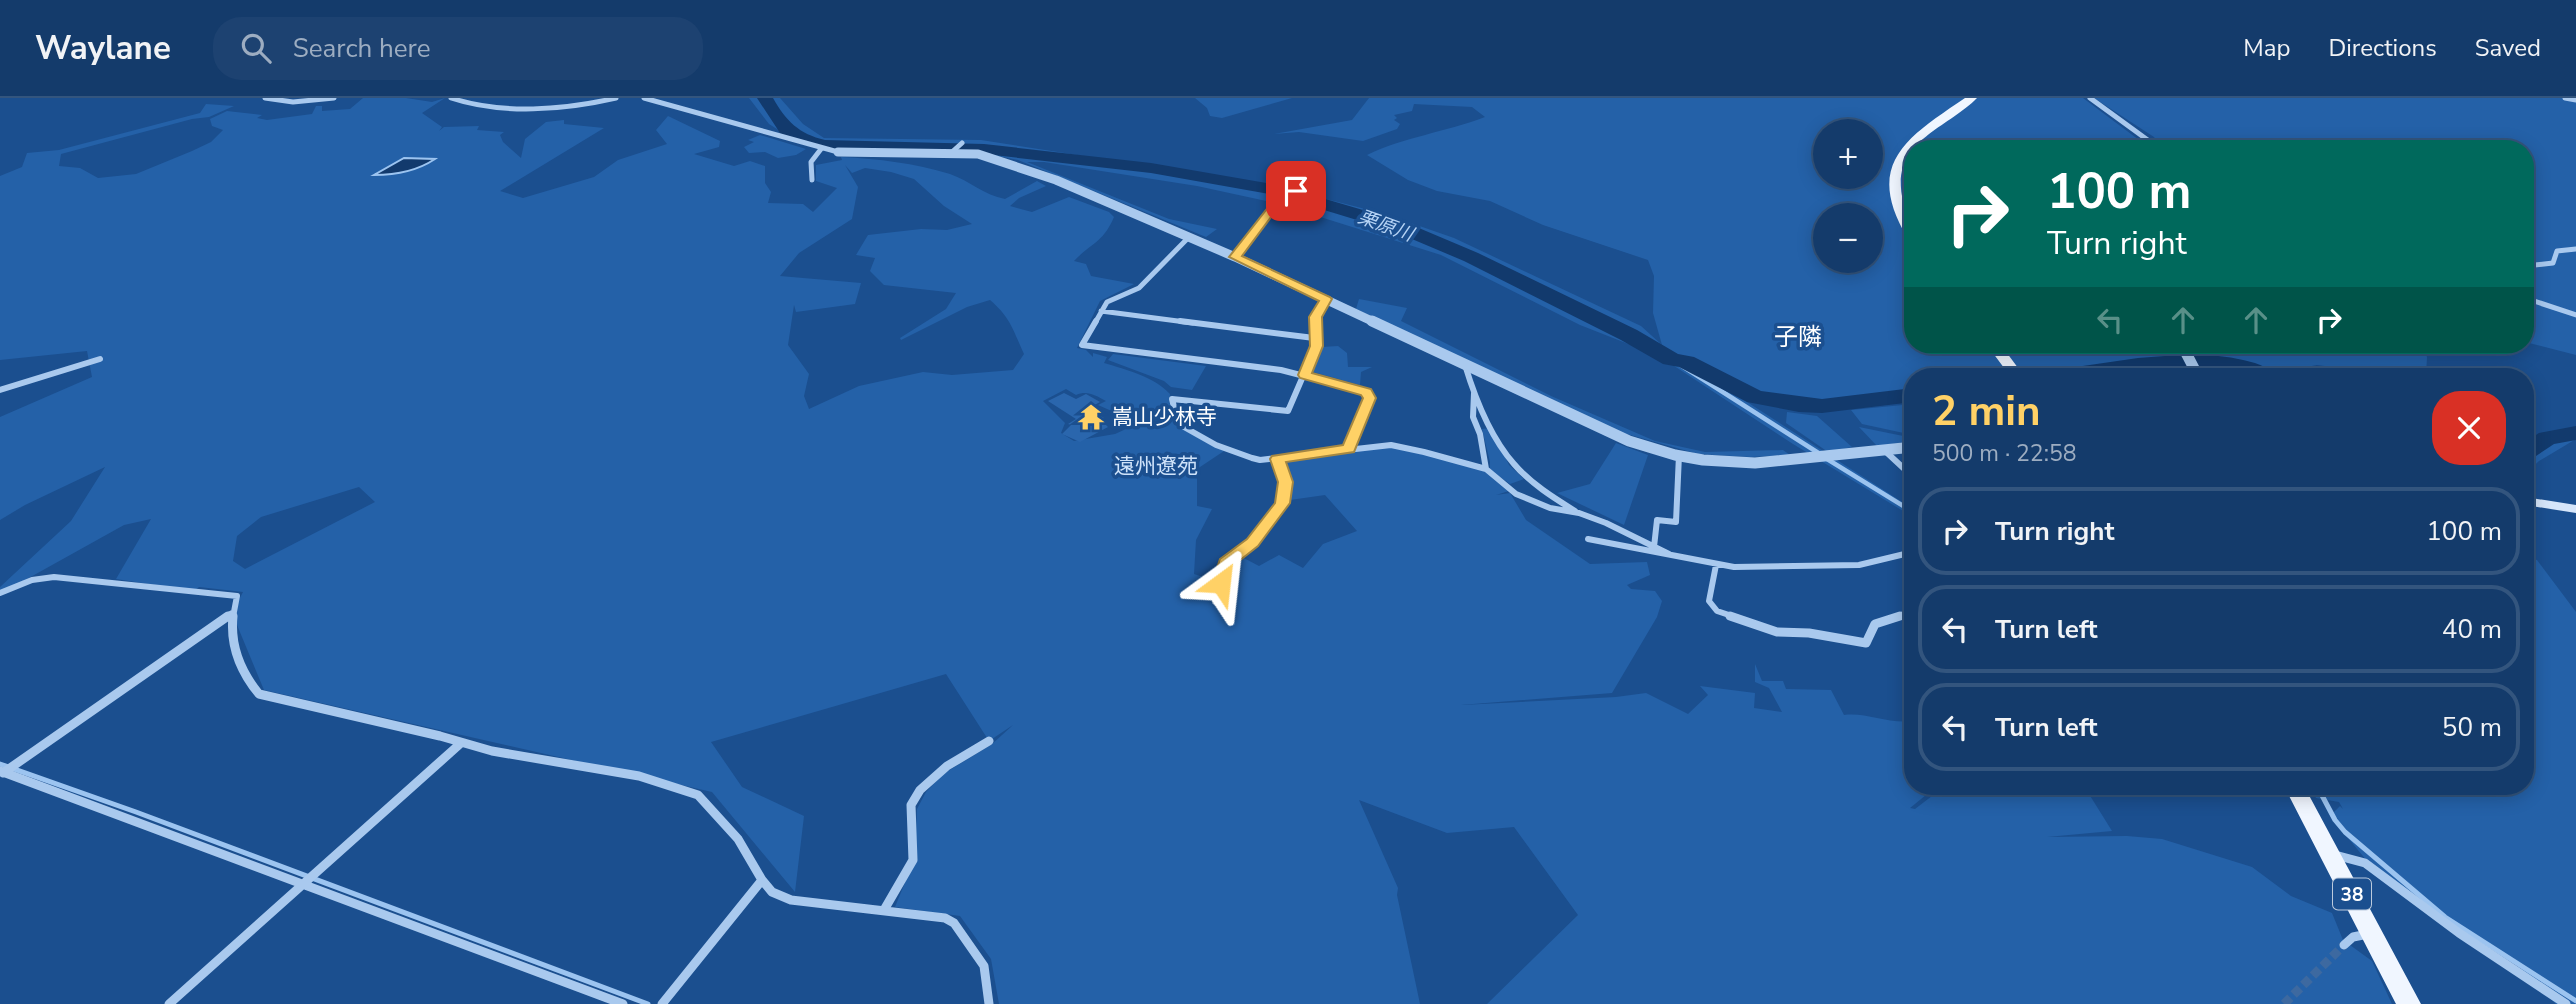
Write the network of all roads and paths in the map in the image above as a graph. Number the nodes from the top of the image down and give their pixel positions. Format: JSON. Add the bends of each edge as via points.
{"nodes":[{"id":1,"x":265,"y":98,"type":"edge"},
{"id":2,"x":334,"y":98,"type":"edge"},
{"id":3,"x":451,"y":98,"type":"edge"},
{"id":4,"x":616,"y":98,"type":"edge"},
{"id":5,"x":644,"y":98,"type":"edge"},
{"id":6,"x":1972,"y":98,"type":"edge"},
{"id":7,"x":2090,"y":98,"type":"edge"},
{"id":8,"x":2565,"y":98,"type":"edge"},
{"id":9,"x":2576,"y":100,"type":"edge"},
{"id":10,"x":1916,"y":140,"type":"edge"},
{"id":11,"x":2148,"y":140,"type":"edge"},
{"id":12,"x":962,"y":143,"type":"dead end"},
{"id":13,"x":821,"y":149,"type":"junction"},
{"id":14,"x":954,"y":151,"type":"junction"},
{"id":15,"x":838,"y":152,"type":"joint"},
{"id":16,"x":1904,"y":153,"type":"edge"},
{"id":17,"x":812,"y":180,"type":"dead end"},
{"id":18,"x":1296,"y":191,"type":"dead end"},
{"id":19,"x":1904,"y":221,"type":"edge"},
{"id":20,"x":1189,"y":237,"type":"junction"},
{"id":21,"x":2576,"y":249,"type":"edge"},
{"id":22,"x":1235,"y":257,"type":"junction"},
{"id":23,"x":2534,"y":266,"type":"edge"},
{"id":24,"x":1326,"y":299,"type":"junction"},
{"id":25,"x":2534,"y":301,"type":"edge"},
{"id":26,"x":1101,"y":312,"type":"junction"},
{"id":27,"x":2576,"y":315,"type":"edge"},
{"id":28,"x":1314,"y":338,"type":"junction"},
{"id":29,"x":2001,"y":354,"type":"edge"},
{"id":30,"x":100,"y":359,"type":"dead end"},
{"id":31,"x":1465,"y":365,"type":"junction"},
{"id":32,"x":2012,"y":368,"type":"edge"},
{"id":33,"x":1305,"y":375,"type":"junction"},
{"id":34,"x":0,"y":390,"type":"edge"},
{"id":35,"x":1475,"y":393,"type":"junction"},
{"id":36,"x":1904,"y":448,"type":"edge"},
{"id":37,"x":1348,"y":449,"type":"junction"},
{"id":38,"x":1884,"y":450,"type":"junction"},
{"id":39,"x":1679,"y":456,"type":"junction"},
{"id":40,"x":1278,"y":459,"type":"junction"},
{"id":41,"x":1486,"y":469,"type":"junction"},
{"id":42,"x":1904,"y":469,"type":"edge"},
{"id":43,"x":2534,"y":502,"type":"edge"},
{"id":44,"x":2576,"y":509,"type":"edge"},
{"id":45,"x":1579,"y":513,"type":"junction"},
{"id":46,"x":1588,"y":539,"type":"dead end"},
{"id":47,"x":1654,"y":547,"type":"junction"},
{"id":48,"x":1669,"y":554,"type":"junction"},
{"id":49,"x":1904,"y":554,"type":"edge"},
{"id":50,"x":1716,"y":565,"type":"junction"},
{"id":51,"x":0,"y":593,"type":"edge"},
{"id":52,"x":1215,"y":602,"type":"dead end"},
{"id":53,"x":232,"y":613,"type":"junction"},
{"id":54,"x":1904,"y":614,"type":"edge"},
{"id":55,"x":989,"y":741,"type":"dead end"},
{"id":56,"x":461,"y":743,"type":"junction"},
{"id":57,"x":1,"y":773,"type":"edge"},
{"id":58,"x":2299,"y":795,"type":"edge"},
{"id":59,"x":2331,"y":854,"type":"junction"},
{"id":60,"x":762,"y":880,"type":"junction"},
{"id":61,"x":303,"y":884,"type":"junction"},
{"id":62,"x":884,"y":910,"type":"junction"},
{"id":63,"x":2373,"y":933,"type":"junction"},
{"id":64,"x":2344,"y":945,"type":"tunnel mouth"},
{"id":65,"x":663,"y":1003,"type":"edge"},
{"id":66,"x":169,"y":1004,"type":"edge"},
{"id":67,"x":623,"y":1004,"type":"edge"},
{"id":68,"x":989,"y":1004,"type":"edge"},
{"id":69,"x":2409,"y":1004,"type":"edge"},
{"id":70,"x":2566,"y":1004,"type":"edge"}],
"edges":[{"from":1,"to":2,"type":"street","via":[[293,102]]},
{"from":3,"to":4,"type":"street","via":[[518,110],[580,106]]},
{"from":5,"to":13,"type":"street"},
{"from":6,"to":10,"type":"main road"},
{"from":7,"to":11,"type":"street"},
{"from":8,"to":9,"type":"street"},
{"from":12,"to":14,"type":"street"},
{"from":13,"to":15,"type":"street"},
{"from":13,"to":17,"type":"street","via":[[811,162]]},
{"from":14,"to":15,"type":"street"},
{"from":14,"to":20,"type":"street","via":[[1019,167]]},
{"from":16,"to":19,"type":"main road","via":[[1894,170],[1893,190]]},
{"from":18,"to":22,"type":"street","via":[[1282,199]]},
{"from":20,"to":22,"type":"street"},
{"from":20,"to":26,"type":"street","via":[[1139,288],[1107,302]]},
{"from":21,"to":23,"type":"street","via":[[2557,251],[2553,262]]},
{"from":22,"to":24,"type":"street"},
{"from":24,"to":28,"type":"street","via":[[1315,317]]},
{"from":24,"to":31,"type":"street"},
{"from":25,"to":27,"type":"street"},
{"from":26,"to":28,"type":"street"},
{"from":26,"to":33,"type":"street","via":[[1082,345]]},
{"from":28,"to":33,"type":"street","via":[[1316,346]]},
{"from":29,"to":32,"type":"main road"},
{"from":30,"to":34,"type":"street"},
{"from":31,"to":35,"type":"street"},
{"from":31,"to":39,"type":"street","via":[[1629,441]]},
{"from":33,"to":37,"type":"street","via":[[1366,392],[1370,398]]},
{"from":33,"to":40,"type":"street","via":[[1288,411],[1172,399],[1183,427],[1244,457]]},
{"from":35,"to":41,"type":"street","via":[[1472,417],[1480,433]]},
{"from":35,"to":45,"type":"street","via":[[1513,464]]},
{"from":36,"to":38,"type":"street"},
{"from":37,"to":40,"type":"street"},
{"from":37,"to":41,"type":"street","via":[[1391,445]]},
{"from":38,"to":39,"type":"street","via":[[1728,463]]},
{"from":38,"to":42,"type":"street"},
{"from":39,"to":47,"type":"street","via":[[1676,522],[1657,520]]},
{"from":40,"to":52,"type":"street","via":[[1286,482],[1282,503],[1252,543],[1226,563]]},
{"from":41,"to":45,"type":"street","via":[[1516,494],[1550,508]]},
{"from":43,"to":44,"type":"main road"},
{"from":45,"to":47,"type":"street"},
{"from":46,"to":48,"type":"street"},
{"from":47,"to":48,"type":"street"},
{"from":48,"to":50,"type":"street"},
{"from":49,"to":50,"type":"street","via":[[1841,566]]},
{"from":50,"to":54,"type":"street","via":[[1709,601],[1717,611],[1777,632],[1866,643],[1875,624]]},
{"from":51,"to":53,"type":"street","via":[[54,577],[237,596]]},
{"from":53,"to":56,"type":"street","via":[[234,650],[245,680],[259,694]]},
{"from":53,"to":57,"type":"street"},
{"from":55,"to":62,"type":"street","via":[[947,766],[920,790],[911,805],[913,860]]},
{"from":56,"to":60,"type":"street","via":[[639,776],[698,795],[738,839]]},
{"from":56,"to":61,"type":"street"},
{"from":57,"to":61,"type":"street"},
{"from":58,"to":59,"type":"main road","number":"38"},
{"from":59,"to":63,"type":"main road","number":"38"},
{"from":59,"to":70,"type":"street","via":[[2365,863]]},
{"from":60,"to":62,"type":"street","via":[[772,892],[791,900]]},
{"from":60,"to":65,"type":"street"},
{"from":61,"to":66,"type":"street"},
{"from":61,"to":67,"type":"street"},
{"from":62,"to":68,"type":"street","via":[[954,923],[984,966]]},
{"from":63,"to":64,"type":"street","via":[[2353,937]]},
{"from":63,"to":69,"type":"main road","number":"38"}]}
